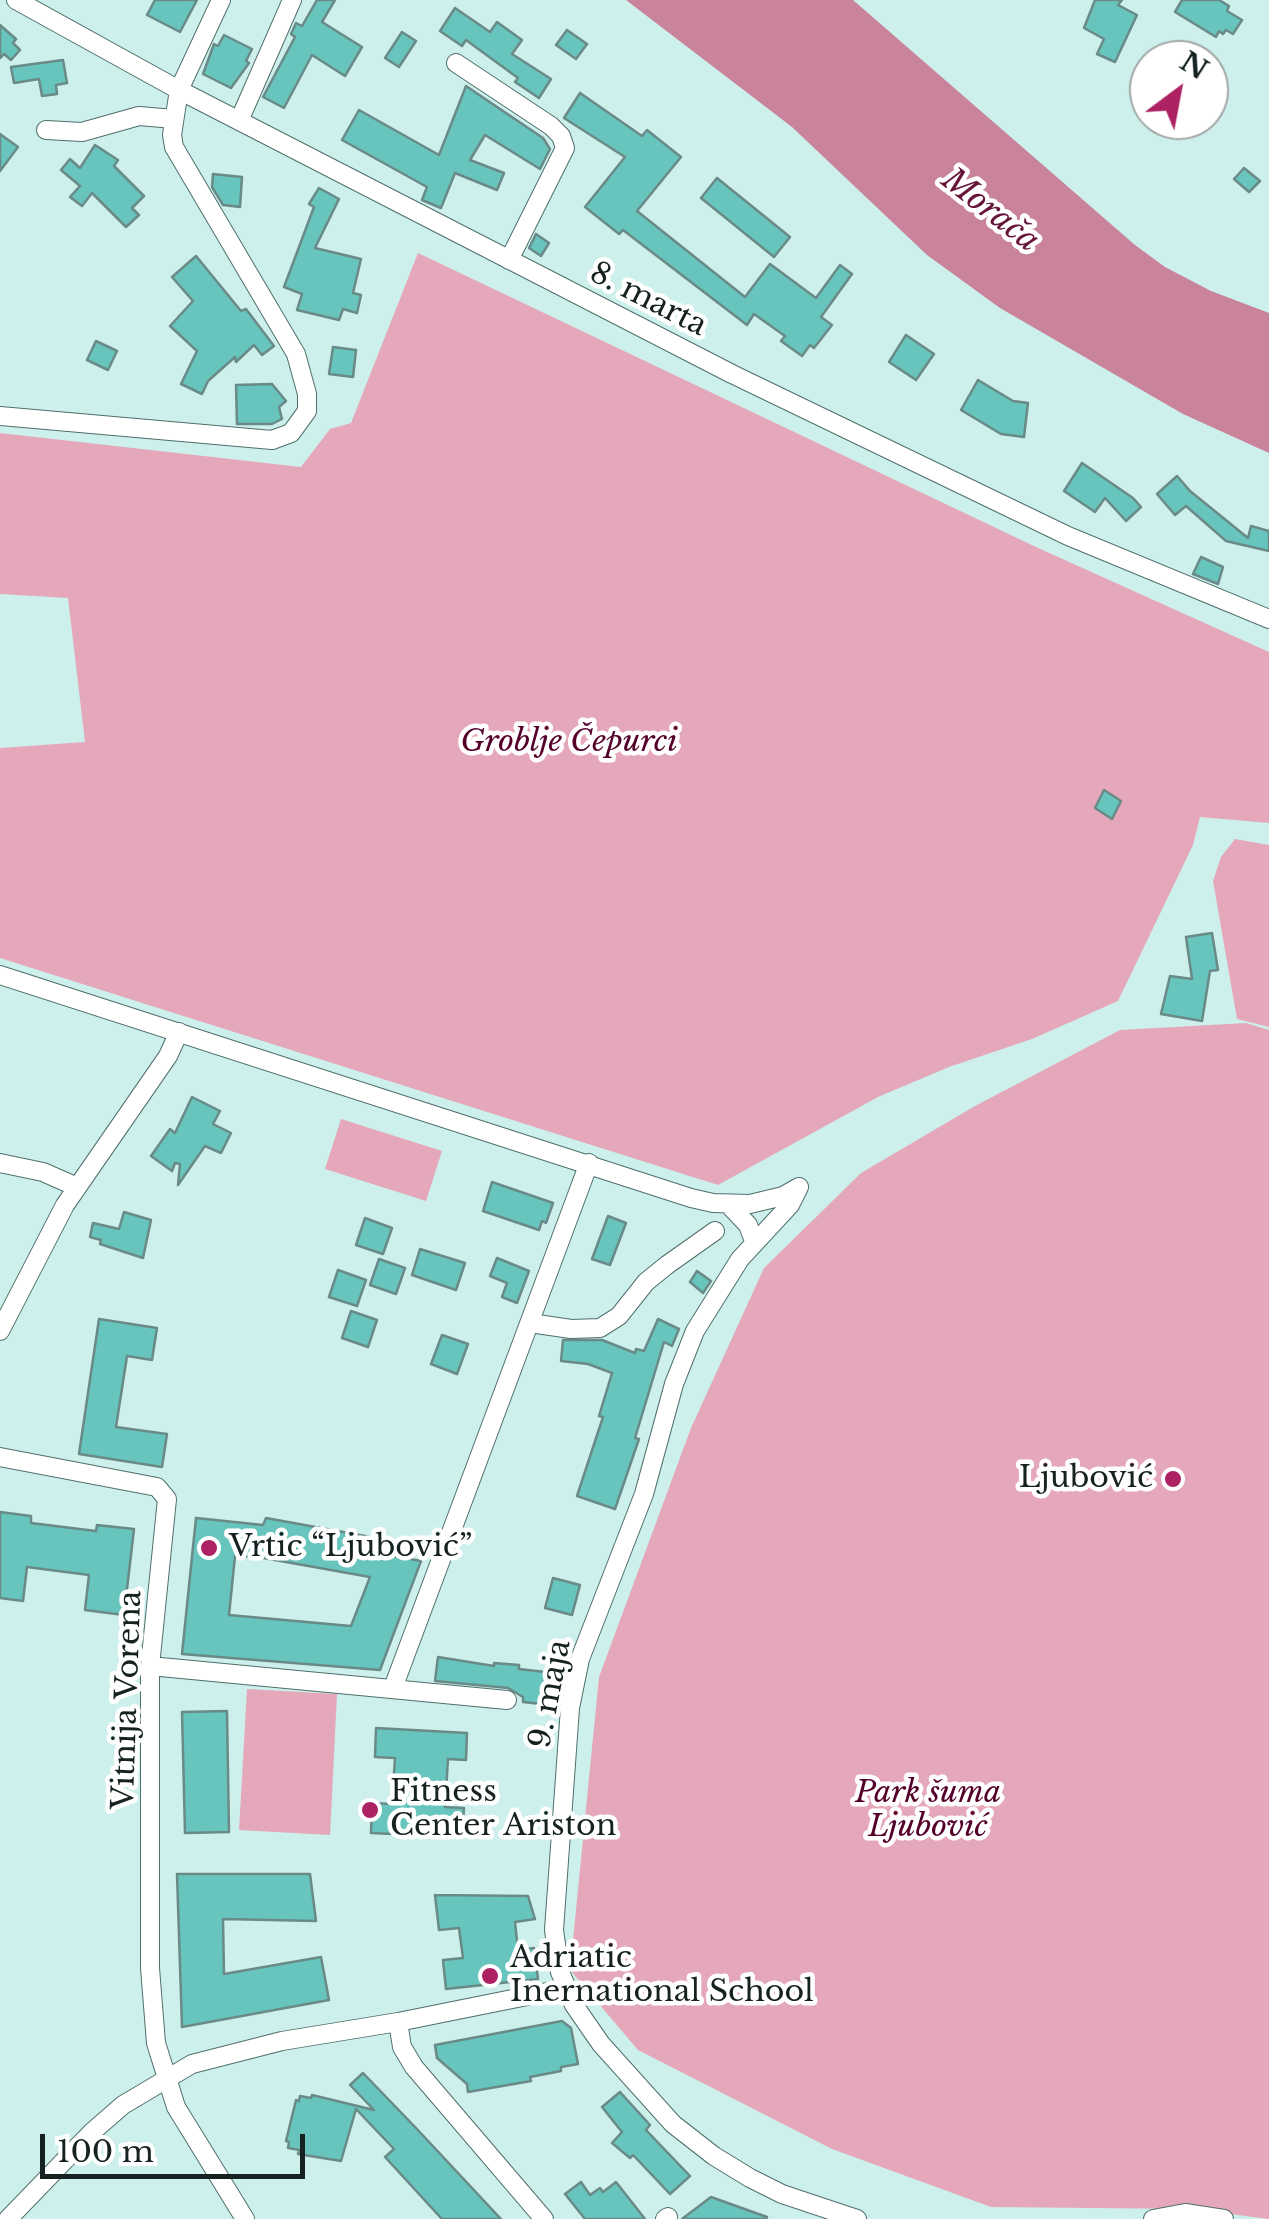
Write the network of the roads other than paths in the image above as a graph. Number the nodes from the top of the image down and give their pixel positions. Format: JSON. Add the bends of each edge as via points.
{"nodes":[{"id":1,"x":16,"y":0,"type":"edge"},
{"id":2,"x":221,"y":0,"type":"edge"},
{"id":3,"x":292,"y":0,"type":"edge"},
{"id":4,"x":456,"y":62,"type":"dead end"},
{"id":5,"x":179,"y":90,"type":"junction"},
{"id":6,"x":174,"y":119,"type":"junction"},
{"id":7,"x":239,"y":121,"type":"junction"},
{"id":8,"x":46,"y":130,"type":"dead end"},
{"id":9,"x":508,"y":260,"type":"junction"},
{"id":10,"x":0,"y":416,"type":"edge"},
{"id":11,"x":1269,"y":618,"type":"edge"},
{"id":12,"x":0,"y":975,"type":"edge"},
{"id":13,"x":179,"y":1032,"type":"junction"},
{"id":14,"x":0,"y":1163,"type":"edge"},
{"id":15,"x":589,"y":1163,"type":"junction"},
{"id":16,"x":77,"y":1187,"type":"junction"},
{"id":17,"x":729,"y":1204,"type":"junction"},
{"id":18,"x":715,"y":1232,"type":"dead end"},
{"id":19,"x":754,"y":1241,"type":"junction"},
{"id":20,"x":530,"y":1322,"type":"junction"},
{"id":21,"x":0,"y":1331,"type":"edge"},
{"id":22,"x":0,"y":1457,"type":"edge"},
{"id":23,"x":150,"y":1666,"type":"junction"},
{"id":24,"x":394,"y":1688,"type":"junction"},
{"id":25,"x":507,"y":1700,"type":"dead end"},
{"id":26,"x":567,"y":1988,"type":"junction"},
{"id":27,"x":398,"y":2022,"type":"junction"},
{"id":28,"x":165,"y":2078,"type":"junction"},
{"id":29,"x":8,"y":2219,"type":"edge"},
{"id":30,"x":245,"y":2219,"type":"edge"},
{"id":31,"x":544,"y":2219,"type":"edge"},
{"id":32,"x":857,"y":2219,"type":"edge"},
{"id":33,"x":1153,"y":2219,"type":"edge"},
{"id":34,"x":1224,"y":2219,"type":"edge"}],
"edges":[{"from":1,"to":5,"type":"street","name":"8. marta"},
{"from":2,"to":5,"type":"street"},
{"from":3,"to":7,"type":"street"},
{"from":4,"to":9,"type":"street","via":[[561,136],[564,148]]},
{"from":5,"to":6,"type":"street"},
{"from":5,"to":7,"type":"street","name":"8. marta"},
{"from":6,"to":8,"type":"street","via":[[139,116],[82,132]]},
{"from":6,"to":10,"type":"street","via":[[174,147],[296,354],[306,410],[291,433],[272,440]]},
{"from":7,"to":9,"type":"street","name":"8. marta"},
{"from":9,"to":11,"type":"street","name":"8. marta","via":[[1068,536]]},
{"from":12,"to":13,"type":"street"},
{"from":13,"to":15,"type":"street"},
{"from":13,"to":16,"type":"street"},
{"from":14,"to":16,"type":"street"},
{"from":15,"to":17,"type":"street"},
{"from":15,"to":20,"type":"street"},
{"from":16,"to":21,"type":"street"},
{"from":17,"to":19,"type":"street"},
{"from":17,"to":19,"type":"street","name":"9. maja","via":[[765,1202],[799,1187]]},
{"from":18,"to":20,"type":"street","via":[[667,1264],[600,1328]]},
{"from":19,"to":26,"type":"street","name":"9. maja","via":[[683,1358],[644,1494],[580,1659],[570,1708],[554,1930]]},
{"from":20,"to":24,"type":"street"},
{"from":22,"to":23,"type":"street","name":"Vitnija Vorena","via":[[157,1487],[165,1494]]},
{"from":23,"to":24,"type":"street"},
{"from":23,"to":28,"type":"street","name":"Vitnija Vorena","via":[[150,1968]]},
{"from":24,"to":25,"type":"street"},
{"from":26,"to":27,"type":"street"},
{"from":26,"to":32,"type":"street","name":"9. maja","via":[[602,2044],[700,2146],[782,2194]]},
{"from":27,"to":28,"type":"street","via":[[230,2053]]},
{"from":27,"to":31,"type":"street","via":[[414,2068]]},
{"from":28,"to":29,"type":"street","via":[[92,2132]]},
{"from":28,"to":30,"type":"street","name":"Vitnija Vorena","via":[[188,2130]]},
{"from":33,"to":34,"type":"street","via":[[1185,2213]]}]}
